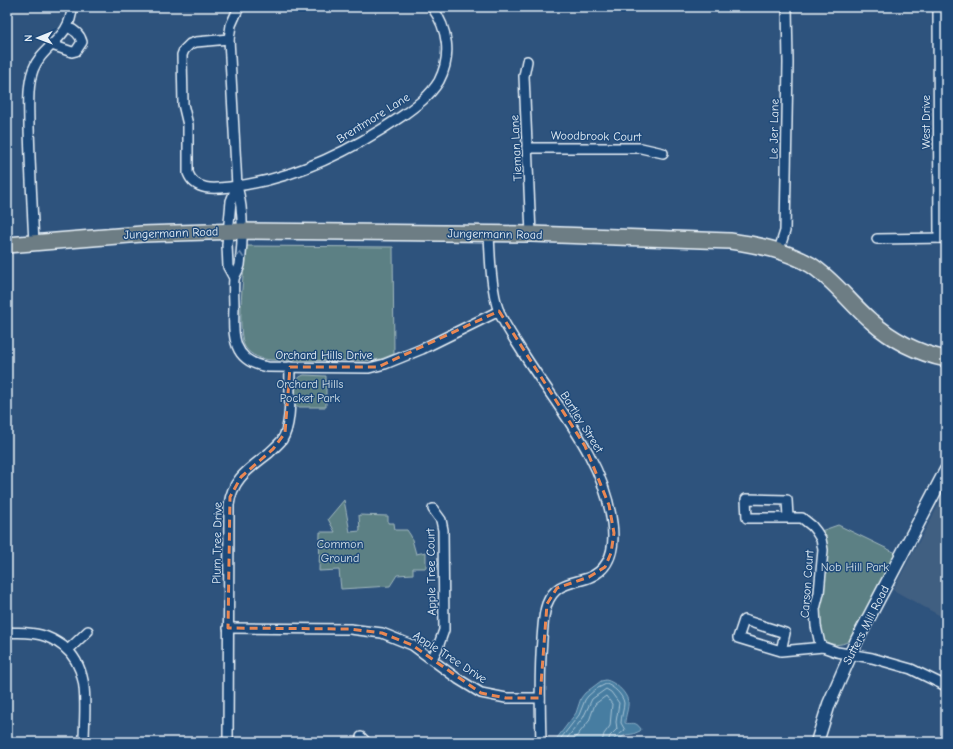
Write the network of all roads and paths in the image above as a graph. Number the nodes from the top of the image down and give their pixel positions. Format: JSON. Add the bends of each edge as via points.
{"nodes":[{"id":1,"x":72,"y":7,"type":"edge"},
{"id":2,"x":239,"y":7,"type":"edge"},
{"id":3,"x":432,"y":7,"type":"edge"},
{"id":4,"x":787,"y":7,"type":"edge"},
{"id":5,"x":938,"y":7,"type":"edge"},
{"id":6,"x":67,"y":27,"type":"junction"},
{"id":7,"x":230,"y":39,"type":"junction"},
{"id":8,"x":52,"y":45,"type":"junction"},
{"id":9,"x":527,"y":62,"type":"dead end"},
{"id":10,"x":942,"y":87,"type":"edge"},
{"id":11,"x":527,"y":148,"type":"junction"},
{"id":12,"x":663,"y":153,"type":"dead end"},
{"id":13,"x":237,"y":186,"type":"junction"},
{"id":14,"x":235,"y":231,"type":"junction"},
{"id":15,"x":489,"y":234,"type":"junction"},
{"id":16,"x":531,"y":234,"type":"junction"},
{"id":17,"x":942,"y":238,"type":"edge"},
{"id":18,"x":877,"y":239,"type":"dead end"},
{"id":19,"x":34,"y":243,"type":"junction"},
{"id":20,"x":7,"y":245,"type":"edge"},
{"id":21,"x":779,"y":250,"type":"junction"},
{"id":22,"x":234,"y":278,"type":"junction"},
{"id":23,"x":499,"y":311,"type":"junction"},
{"id":24,"x":946,"y":359,"type":"edge"},
{"id":25,"x":290,"y":367,"type":"junction"},
{"id":26,"x":946,"y":470,"type":"edge"},
{"id":27,"x":433,"y":509,"type":"dead end"},
{"id":28,"x":788,"y":517,"type":"junction"},
{"id":29,"x":228,"y":628,"type":"junction"},
{"id":30,"x":88,"y":631,"type":"dead end"},
{"id":31,"x":7,"y":632,"type":"edge"},
{"id":32,"x":823,"y":647,"type":"junction"},
{"id":33,"x":68,"y":650,"type":"junction"},
{"id":34,"x":781,"y":651,"type":"junction"},
{"id":35,"x":851,"y":654,"type":"junction"},
{"id":36,"x":432,"y":659,"type":"junction"},
{"id":37,"x":946,"y":686,"type":"edge"},
{"id":38,"x":540,"y":698,"type":"junction"},
{"id":39,"x":84,"y":742,"type":"edge"},
{"id":40,"x":228,"y":742,"type":"edge"},
{"id":41,"x":541,"y":742,"type":"edge"},
{"id":42,"x":817,"y":742,"type":"edge"}],
"edges":[{"from":1,"to":6,"type":"street"},
{"from":2,"to":7,"type":"street"},
{"from":3,"to":13,"type":"street","name":"Brentmore Lane","via":[[440,17],[447,44],[443,71],[439,81],[426,97],[391,123],[330,157],[257,183]]},
{"from":4,"to":21,"type":"street","name":"Le Jer Lane","via":[[785,231]]},
{"from":5,"to":10,"type":"street","name":"West Drive"},
{"from":6,"to":8,"type":"street"},
{"from":6,"to":8,"type":"street","via":[[75,30],[81,37],[82,42],[76,51]]},
{"from":7,"to":13,"type":"street"},
{"from":7,"to":13,"type":"street","name":"Brentmore Lane","via":[[196,42],[184,50],[183,104],[188,125],[188,173],[191,180],[208,188]]},
{"from":8,"to":19,"type":"street","via":[[39,58],[33,70],[30,89]]},
{"from":9,"to":11,"type":"street","name":"Tieman Lane","via":[[524,76]]},
{"from":10,"to":17,"type":"street","name":"West Drive"},
{"from":11,"to":12,"type":"street","name":"Woodbrook Court","via":[[641,148]]},
{"from":11,"to":16,"type":"street","name":"Tieman Lane"},
{"from":13,"to":14,"type":"street","via":[[241,201]]},
{"from":14,"to":15,"type":"main road","name":"Jungermann Road"},
{"from":14,"to":19,"type":"main road","name":"Jungermann Road","via":[[142,234]]},
{"from":22,"to":14,"type":"street","name":"Orchard Hills Drive","one_way":true,"via":[[240,267]]},
{"from":14,"to":22,"type":"street","name":"Orchard Hills Drive","via":[[227,245],[228,267]]},
{"from":15,"to":16,"type":"main road","name":"Jungermann Road"},
{"from":15,"to":23,"type":"street","name":"Bartley Street","via":[[494,290]]},
{"from":16,"to":21,"type":"main road","name":"Jungermann Road","via":[[730,241]]},
{"from":17,"to":18,"type":"street"},
{"from":19,"to":20,"type":"main road","name":"Jungermann Road"},
{"from":21,"to":24,"type":"main road","name":"Jungermann Road","via":[[812,266],[833,282],[871,322],[892,338],[916,350]]},
{"from":22,"to":25,"type":"street","name":"Orchard Hills Drive","via":[[233,332],[240,351],[260,366]]},
{"from":23,"to":25,"type":"street","name":"Orchard Hills Drive","via":[[422,349],[378,367]]},
{"from":23,"to":38,"type":"street","name":"Bartley Street","via":[[585,446],[600,478],[614,532],[614,543],[605,567],[589,578],[557,588],[547,604],[542,636]]},
{"from":25,"to":29,"type":"street","name":"Plum Tree Drive","via":[[288,424],[285,433],[281,441],[241,477],[230,497]]},
{"from":26,"to":35,"type":"street","name":"Sutters Mill Road","via":[[915,523]]},
{"from":27,"to":36,"type":"street","name":"Apple Tree Court","via":[[441,520],[443,530],[444,630]]},
{"from":28,"to":28,"type":"street","name":"Carson Court","via":[[747,518],[746,499],[787,500]]},
{"from":28,"to":32,"type":"street","name":"Carson Court","via":[[802,518],[812,526],[823,550],[815,609],[817,636]]},
{"from":29,"to":36,"type":"street","name":"Apple Tree Drive","via":[[368,630],[412,645]]},
{"from":29,"to":40,"type":"street","name":"Plum Tree Drive"},
{"from":30,"to":33,"type":"street"},
{"from":31,"to":33,"type":"street","via":[[43,635]]},
{"from":32,"to":34,"type":"street"},
{"from":32,"to":35,"type":"street"},
{"from":33,"to":39,"type":"street","via":[[80,668],[83,679]]},
{"from":34,"to":34,"type":"street","via":[[738,638],[744,620],[785,633]]},
{"from":35,"to":37,"type":"street","via":[[911,669]]},
{"from":35,"to":42,"type":"street","name":"Sutters Mill Road","via":[[829,704]]},
{"from":36,"to":38,"type":"street","name":"Apple Tree Drive","via":[[481,693],[506,698]]},
{"from":38,"to":41,"type":"street","name":"Bartley Street"}]}
